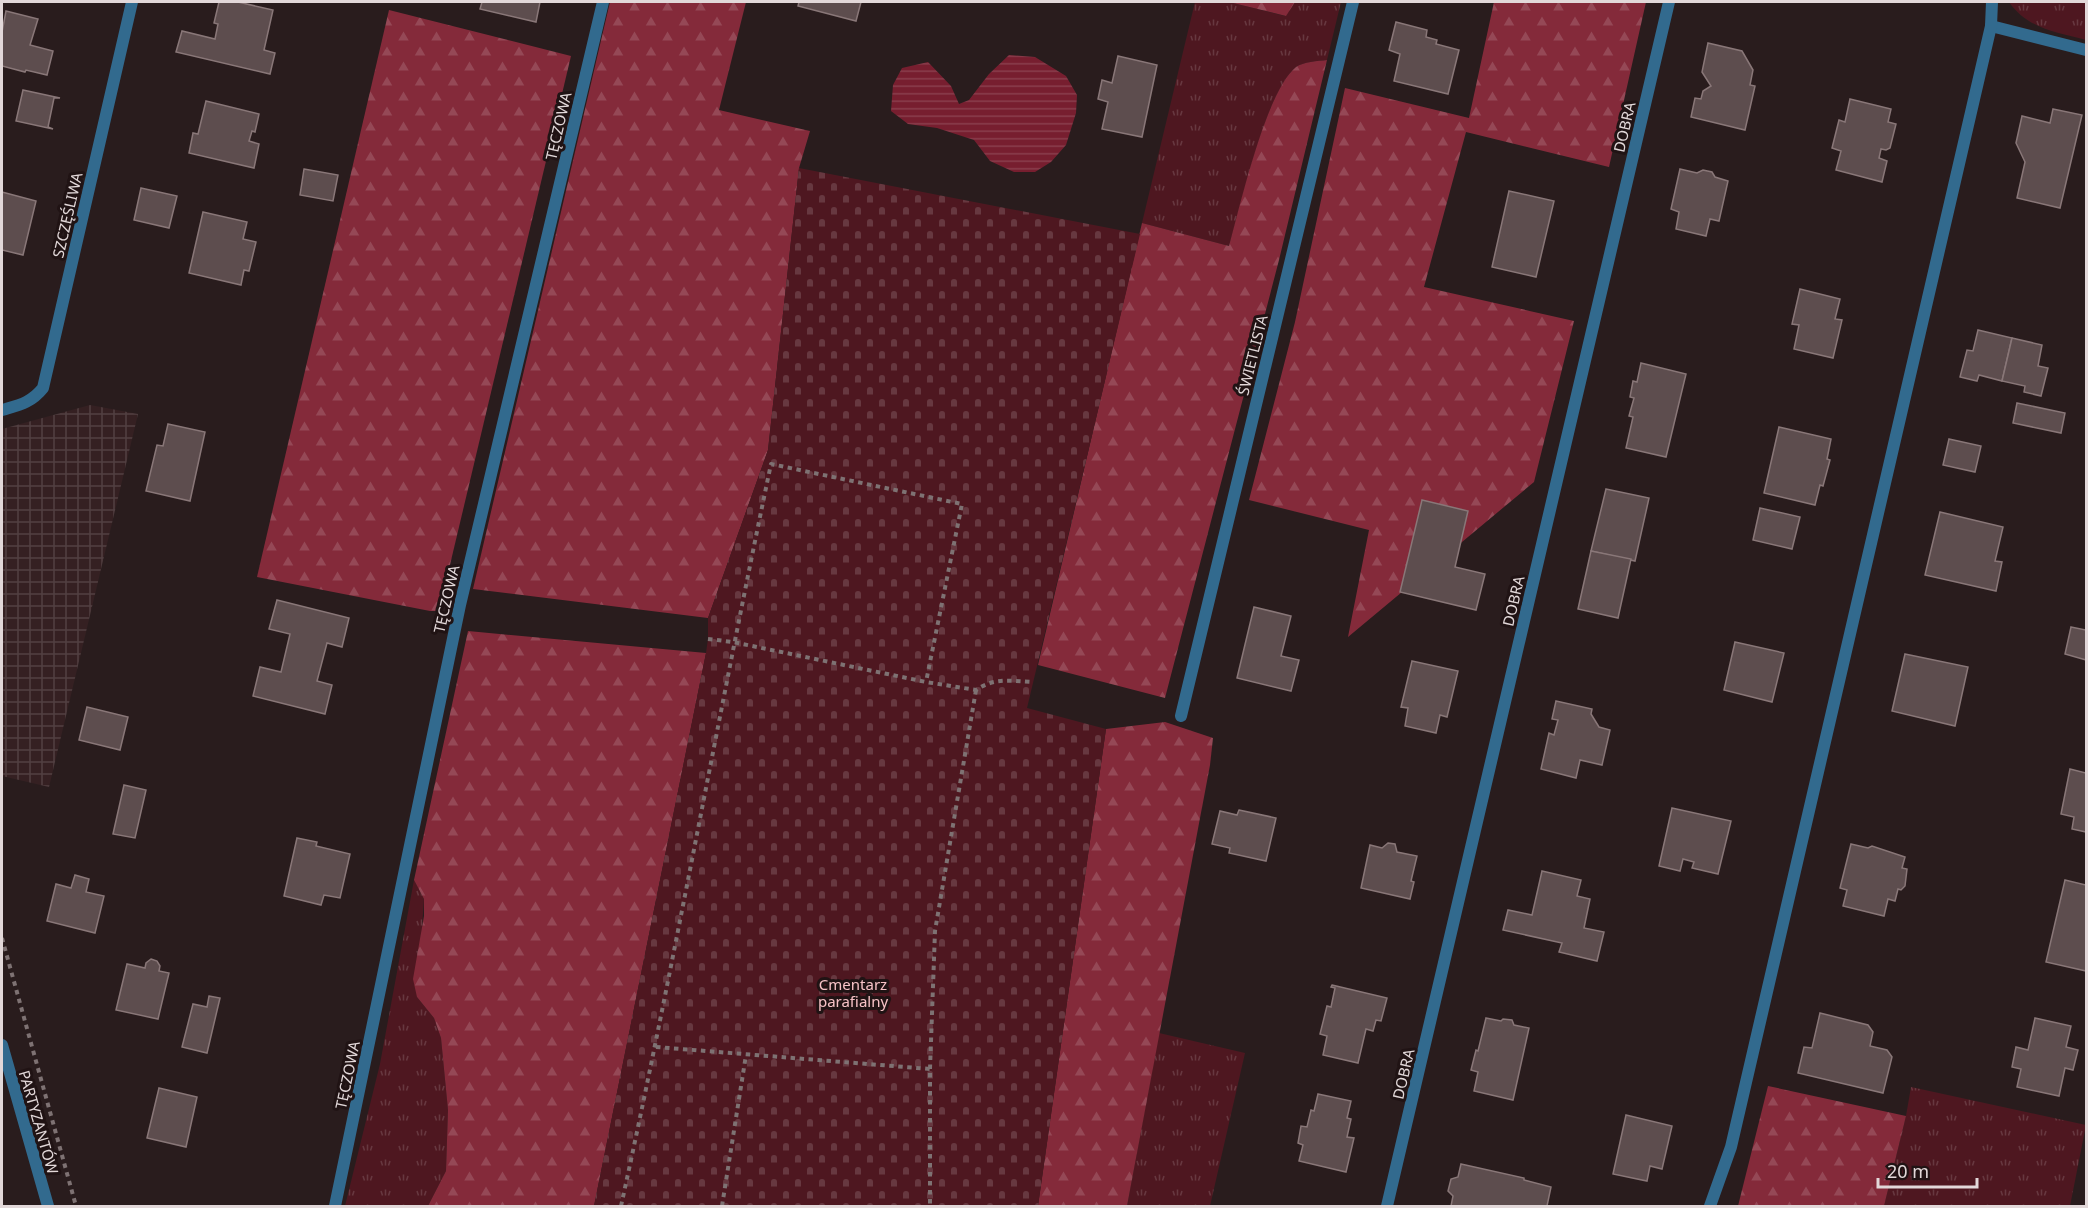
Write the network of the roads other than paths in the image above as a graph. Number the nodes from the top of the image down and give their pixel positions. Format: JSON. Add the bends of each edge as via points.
{"nodes":[{"id":1,"x":132,"y":2,"type":"edge"},
{"id":2,"x":603,"y":2,"type":"edge"},
{"id":3,"x":1353,"y":2,"type":"edge"},
{"id":4,"x":1669,"y":2,"type":"edge"},
{"id":5,"x":1992,"y":2,"type":"edge"},
{"id":6,"x":1991,"y":26,"type":"junction"},
{"id":7,"x":2086,"y":50,"type":"edge"},
{"id":8,"x":2,"y":410,"type":"edge"},
{"id":9,"x":1181,"y":716,"type":"dead end"},
{"id":10,"x":2,"y":1045,"type":"edge"},
{"id":11,"x":48,"y":1206,"type":"edge"},
{"id":12,"x":335,"y":1206,"type":"edge"},
{"id":13,"x":1387,"y":1206,"type":"edge"},
{"id":14,"x":1710,"y":1206,"type":"edge"}],
"edges":[{"from":1,"to":8,"type":"street","name":"SZCZĘŚLIWA","via":[[43,387],[34,399]]},
{"from":2,"to":12,"type":"street","name":"TĘCZOWA","via":[[460,605]]},
{"from":3,"to":9,"type":"street","name":"ŚWIETLISTA"},
{"from":4,"to":13,"type":"street","name":"DOBRA"},
{"from":5,"to":6,"type":"street"},
{"from":6,"to":7,"type":"street"},
{"from":6,"to":14,"type":"street","via":[[1731,1147]]},
{"from":10,"to":11,"type":"street","name":"PARTYZANTÓW"}]}
